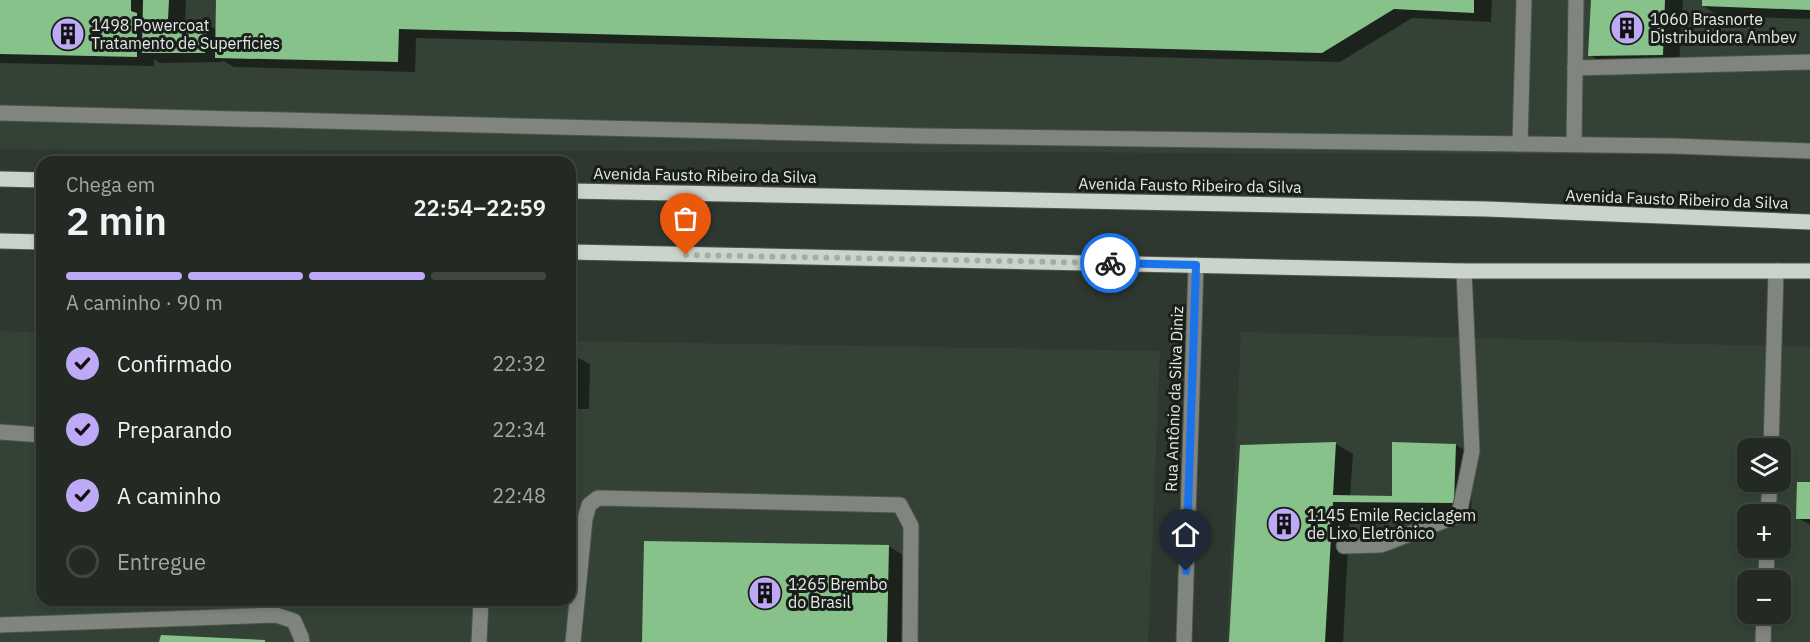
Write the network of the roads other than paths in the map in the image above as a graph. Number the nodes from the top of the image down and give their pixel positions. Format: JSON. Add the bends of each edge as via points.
{"nodes":[{"id":1,"x":1524,"y":0,"type":"edge"},
{"id":2,"x":1576,"y":0,"type":"edge"},
{"id":3,"x":1810,"y":62,"type":"edge"},
{"id":4,"x":1575,"y":69,"type":"junction"},
{"id":5,"x":0,"y":113,"type":"edge"},
{"id":6,"x":1520,"y":144,"type":"junction"},
{"id":7,"x":1574,"y":144,"type":"junction"},
{"id":8,"x":1810,"y":151,"type":"edge"},
{"id":9,"x":0,"y":179,"type":"edge"},
{"id":10,"x":36,"y":180,"type":"edge"},
{"id":11,"x":576,"y":191,"type":"edge"},
{"id":12,"x":1810,"y":222,"type":"edge"},
{"id":13,"x":0,"y":241,"type":"edge"},
{"id":14,"x":36,"y":242,"type":"edge"},
{"id":15,"x":576,"y":252,"type":"edge"},
{"id":16,"x":1196,"y":265,"type":"junction"},
{"id":17,"x":1464,"y":271,"type":"junction"},
{"id":18,"x":1776,"y":271,"type":"junction"},
{"id":19,"x":1810,"y":272,"type":"edge"},
{"id":20,"x":0,"y":432,"type":"edge"},
{"id":21,"x":36,"y":435,"type":"edge"},
{"id":22,"x":1771,"y":438,"type":"edge"},
{"id":23,"x":1344,"y":546,"type":"dead end"},
{"id":24,"x":481,"y":606,"type":"edge"},
{"id":25,"x":1764,"y":624,"type":"edge"},
{"id":26,"x":0,"y":625,"type":"edge"},
{"id":27,"x":302,"y":642,"type":"edge"},
{"id":28,"x":479,"y":642,"type":"edge"},
{"id":29,"x":573,"y":642,"type":"edge"},
{"id":30,"x":910,"y":642,"type":"edge"},
{"id":31,"x":1184,"y":642,"type":"edge"},
{"id":32,"x":1763,"y":642,"type":"edge"}],
"edges":[{"from":1,"to":6,"type":"street"},
{"from":2,"to":4,"type":"street"},
{"from":3,"to":4,"type":"street"},
{"from":4,"to":7,"type":"street"},
{"from":5,"to":6,"type":"street","via":[[920,136]]},
{"from":6,"to":7,"type":"street"},
{"from":7,"to":8,"type":"street"},
{"from":9,"to":10,"type":"main road"},
{"from":11,"to":12,"type":"main road","name":"Avenida Fausto Ribeiro da Silva","via":[[1475,209]]},
{"from":13,"to":14,"type":"main road"},
{"from":15,"to":16,"type":"main road"},
{"from":16,"to":17,"type":"main road"},
{"from":16,"to":31,"type":"street","name":"Rua Antônio da Silva Diniz"},
{"from":17,"to":18,"type":"main road"},
{"from":17,"to":23,"type":"street","via":[[1472,451],[1459,515],[1381,545]]},
{"from":18,"to":19,"type":"main road"},
{"from":18,"to":22,"type":"street"},
{"from":20,"to":21,"type":"street"},
{"from":24,"to":28,"type":"street"},
{"from":25,"to":32,"type":"street"},
{"from":26,"to":27,"type":"street","via":[[276,615],[294,621]]},
{"from":29,"to":30,"type":"street","via":[[585,519],[589,506],[598,498],[900,505],[912,526]]}]}
